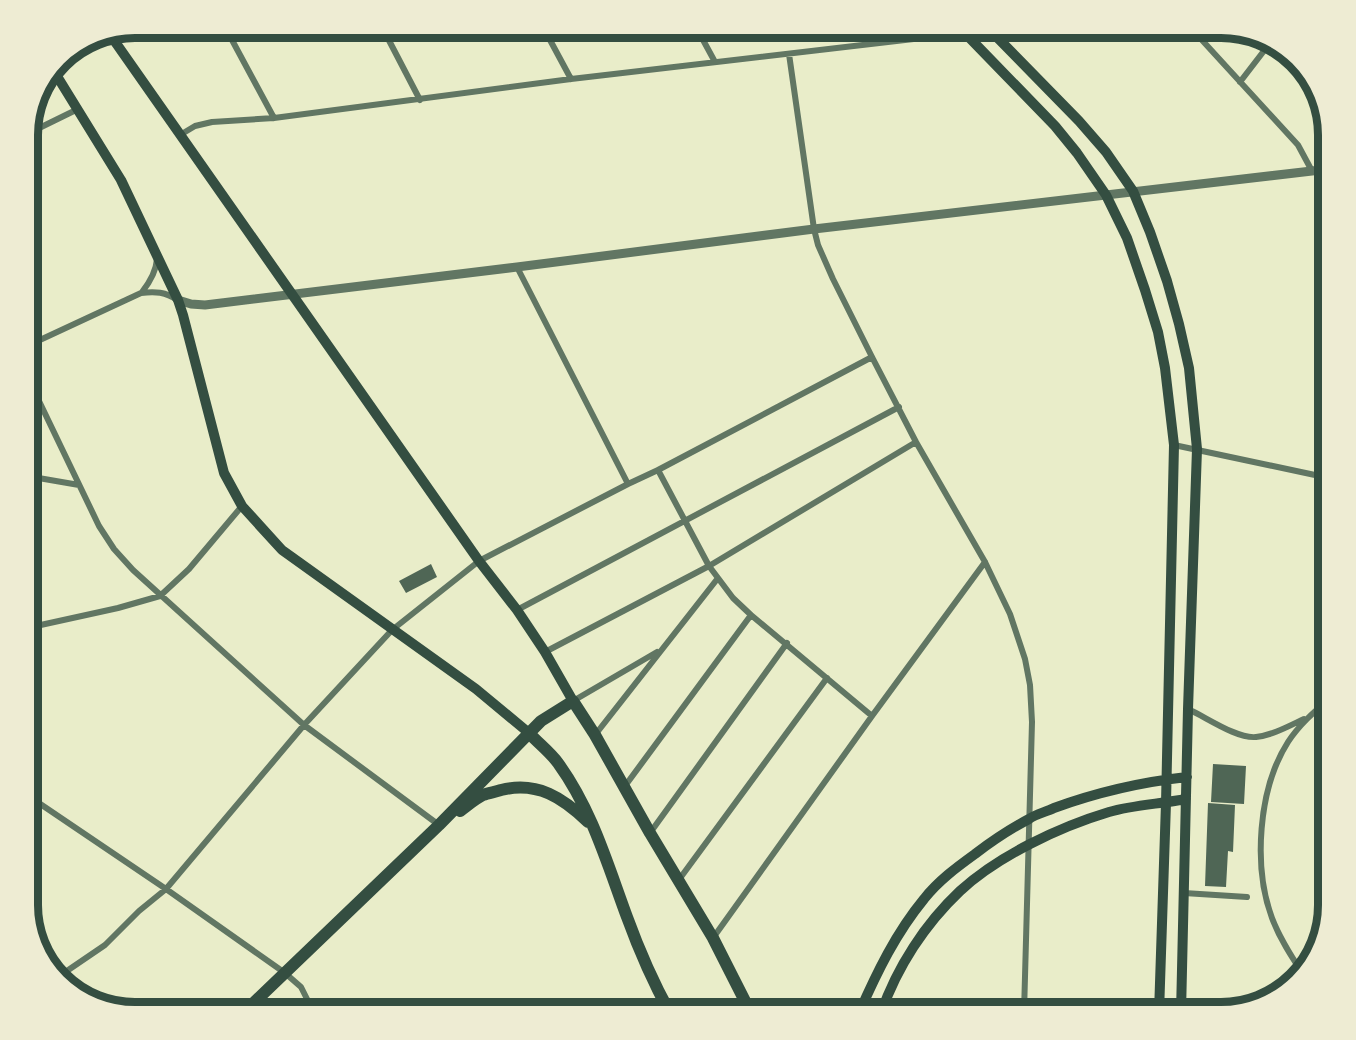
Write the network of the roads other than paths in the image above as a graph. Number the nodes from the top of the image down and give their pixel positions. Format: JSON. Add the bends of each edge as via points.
{"nodes":[{"id":1,"x":231,"y":38,"type":"edge"},
{"id":2,"x":388,"y":38,"type":"edge"},
{"id":3,"x":549,"y":38,"type":"edge"},
{"id":4,"x":702,"y":38,"type":"edge"},
{"id":5,"x":904,"y":38,"type":"edge"},
{"id":6,"x":970,"y":38,"type":"edge"},
{"id":7,"x":998,"y":38,"type":"edge"},
{"id":8,"x":1200,"y":38,"type":"edge"},
{"id":9,"x":113,"y":40,"type":"edge"},
{"id":10,"x":1266,"y":48,"type":"edge"},
{"id":11,"x":789,"y":54,"type":"junction"},
{"id":12,"x":715,"y":62,"type":"junction"},
{"id":13,"x":57,"y":75,"type":"edge"},
{"id":14,"x":571,"y":79,"type":"junction"},
{"id":15,"x":1240,"y":82,"type":"junction"},
{"id":16,"x":420,"y":100,"type":"junction"},
{"id":17,"x":78,"y":109,"type":"junction"},
{"id":18,"x":274,"y":118,"type":"junction"},
{"id":19,"x":38,"y":129,"type":"edge"},
{"id":20,"x":180,"y":135,"type":"junction"},
{"id":21,"x":1318,"y":170,"type":"edge"},
{"id":22,"x":1312,"y":171,"type":"junction"},
{"id":23,"x":1133,"y":191,"type":"junction"},
{"id":24,"x":1107,"y":195,"type":"junction"},
{"id":25,"x":814,"y":229,"type":"junction"},
{"id":26,"x":157,"y":256,"type":"junction"},
{"id":27,"x":517,"y":267,"type":"junction"},
{"id":28,"x":141,"y":293,"type":"junction"},
{"id":29,"x":293,"y":294,"type":"junction"},
{"id":30,"x":178,"y":300,"type":"junction"},
{"id":31,"x":38,"y":341,"type":"edge"},
{"id":32,"x":872,"y":357,"type":"junction"},
{"id":33,"x":38,"y":399,"type":"edge"},
{"id":34,"x":899,"y":407,"type":"junction"},
{"id":35,"x":916,"y":442,"type":"junction"},
{"id":36,"x":1174,"y":445,"type":"junction"},
{"id":37,"x":1197,"y":450,"type":"junction"},
{"id":38,"x":658,"y":471,"type":"junction"},
{"id":39,"x":1318,"y":476,"type":"edge"},
{"id":40,"x":38,"y":478,"type":"edge"},
{"id":41,"x":628,"y":484,"type":"junction"},
{"id":42,"x":79,"y":485,"type":"junction"},
{"id":43,"x":242,"y":506,"type":"junction"},
{"id":44,"x":686,"y":521,"type":"junction"},
{"id":45,"x":479,"y":561,"type":"junction"},
{"id":46,"x":985,"y":562,"type":"junction"},
{"id":47,"x":709,"y":566,"type":"junction"},
{"id":48,"x":718,"y":578,"type":"junction"},
{"id":49,"x":160,"y":596,"type":"junction"},
{"id":50,"x":517,"y":610,"type":"junction"},
{"id":51,"x":751,"y":615,"type":"junction"},
{"id":52,"x":38,"y":626,"type":"edge"},
{"id":53,"x":392,"y":630,"type":"junction"},
{"id":54,"x":786,"y":643,"type":"junction"},
{"id":55,"x":660,"y":650,"type":"junction"},
{"id":56,"x":545,"y":652,"type":"junction"},
{"id":57,"x":827,"y":678,"type":"junction"},
{"id":58,"x":573,"y":701,"type":"junction"},
{"id":59,"x":1318,"y":708,"type":"edge"},
{"id":60,"x":1188,"y":709,"type":"junction"},
{"id":61,"x":872,"y":716,"type":"junction"},
{"id":62,"x":1308,"y":717,"type":"junction"},
{"id":63,"x":304,"y":725,"type":"junction"},
{"id":64,"x":529,"y":733,"type":"junction"},
{"id":65,"x":595,"y":735,"type":"junction"},
{"id":66,"x":1186,"y":777,"type":"junction"},
{"id":67,"x":1166,"y":779,"type":"junction"},
{"id":68,"x":624,"y":787,"type":"junction"},
{"id":69,"x":1186,"y":799,"type":"junction"},
{"id":70,"x":38,"y":802,"type":"edge"},
{"id":71,"x":1166,"y":803,"type":"junction"},
{"id":72,"x":1030,"y":818,"type":"junction"},
{"id":73,"x":439,"y":825,"type":"junction"},
{"id":74,"x":596,"y":829,"type":"junction"},
{"id":75,"x":650,"y":833,"type":"junction"},
{"id":76,"x":1028,"y":845,"type":"junction"},
{"id":77,"x":678,"y":881,"type":"junction"},
{"id":78,"x":166,"y":889,"type":"junction"},
{"id":79,"x":1184,"y":893,"type":"junction"},
{"id":80,"x":1247,"y":897,"type":"dead end"},
{"id":81,"x":713,"y":938,"type":"junction"},
{"id":82,"x":1298,"y":966,"type":"edge"},
{"id":83,"x":65,"y":973,"type":"edge"},
{"id":84,"x":285,"y":973,"type":"junction"},
{"id":85,"x":255,"y":1002,"type":"edge"},
{"id":86,"x":308,"y":1002,"type":"edge"},
{"id":87,"x":664,"y":1002,"type":"edge"},
{"id":88,"x":745,"y":1002,"type":"edge"},
{"id":89,"x":864,"y":1002,"type":"edge"},
{"id":90,"x":886,"y":1002,"type":"edge"},
{"id":91,"x":1024,"y":1002,"type":"edge"},
{"id":92,"x":1159,"y":1002,"type":"edge"},
{"id":93,"x":1181,"y":1002,"type":"edge"}],
"edges":[{"from":1,"to":18,"type":"street"},
{"from":2,"to":16,"type":"street"},
{"from":3,"to":14,"type":"street"},
{"from":4,"to":12,"type":"street"},
{"from":5,"to":11,"type":"street"},
{"from":6,"to":24,"type":"main road","via":[[1055,126]]},
{"from":7,"to":23,"type":"main road","via":[[1079,121]]},
{"from":8,"to":15,"type":"street"},
{"from":9,"to":20,"type":"main road"},
{"from":10,"to":15,"type":"street"},
{"from":11,"to":12,"type":"street"},
{"from":11,"to":25,"type":"street"},
{"from":12,"to":14,"type":"street"},
{"from":13,"to":17,"type":"main road"},
{"from":14,"to":16,"type":"street"},
{"from":15,"to":22,"type":"street","via":[[1298,145]]},
{"from":16,"to":18,"type":"street"},
{"from":17,"to":19,"type":"street"},
{"from":17,"to":26,"type":"main road","via":[[121,180]]},
{"from":18,"to":20,"type":"street","via":[[212,122]]},
{"from":20,"to":29,"type":"main road"},
{"from":21,"to":22,"type":"street"},
{"from":22,"to":23,"type":"street"},
{"from":23,"to":24,"type":"street"},
{"from":23,"to":37,"type":"main road","via":[[1150,231],[1190,368]]},
{"from":24,"to":25,"type":"street"},
{"from":24,"to":36,"type":"main road","via":[[1127,238],[1158,332]]},
{"from":25,"to":27,"type":"street"},
{"from":25,"to":32,"type":"street","via":[[832,279]]},
{"from":26,"to":28,"type":"street","via":[[151,280]]},
{"from":26,"to":30,"type":"main road"},
{"from":27,"to":29,"type":"street"},
{"from":27,"to":41,"type":"street"},
{"from":28,"to":30,"type":"street","via":[[157,292]]},
{"from":28,"to":31,"type":"street"},
{"from":29,"to":30,"type":"street","via":[[205,305]]},
{"from":29,"to":45,"type":"main road"},
{"from":30,"to":43,"type":"main road","via":[[224,473]]},
{"from":32,"to":34,"type":"street"},
{"from":32,"to":38,"type":"street"},
{"from":33,"to":42,"type":"street"},
{"from":34,"to":35,"type":"street"},
{"from":34,"to":44,"type":"street"},
{"from":35,"to":46,"type":"street"},
{"from":35,"to":47,"type":"street"},
{"from":36,"to":37,"type":"street"},
{"from":36,"to":67,"type":"main road"},
{"from":37,"to":39,"type":"street"},
{"from":37,"to":60,"type":"main road"},
{"from":38,"to":41,"type":"street"},
{"from":38,"to":44,"type":"street"},
{"from":40,"to":42,"type":"street"},
{"from":41,"to":45,"type":"street"},
{"from":42,"to":49,"type":"street","via":[[114,549]]},
{"from":43,"to":49,"type":"street","via":[[189,569]]},
{"from":43,"to":53,"type":"main road","via":[[282,550]]},
{"from":44,"to":47,"type":"street"},
{"from":44,"to":50,"type":"street"},
{"from":45,"to":50,"type":"main road"},
{"from":45,"to":53,"type":"street"},
{"from":46,"to":61,"type":"street"},
{"from":46,"to":72,"type":"street","via":[[1010,614],[1028,676],[1032,722]]},
{"from":47,"to":48,"type":"street"},
{"from":47,"to":56,"type":"street"},
{"from":48,"to":51,"type":"street"},
{"from":48,"to":55,"type":"street"},
{"from":49,"to":52,"type":"street"},
{"from":49,"to":63,"type":"street"},
{"from":50,"to":56,"type":"main road"},
{"from":51,"to":54,"type":"street"},
{"from":51,"to":68,"type":"street"},
{"from":53,"to":63,"type":"street"},
{"from":53,"to":64,"type":"main road","via":[[476,689]]},
{"from":54,"to":57,"type":"street"},
{"from":54,"to":75,"type":"street"},
{"from":55,"to":58,"type":"street"},
{"from":55,"to":65,"type":"street"},
{"from":56,"to":58,"type":"main road"},
{"from":57,"to":61,"type":"street"},
{"from":57,"to":77,"type":"street"},
{"from":58,"to":64,"type":"main road"},
{"from":58,"to":65,"type":"main road"},
{"from":59,"to":62,"type":"street"},
{"from":60,"to":62,"type":"street","via":[[1241,736],[1254,738]]},
{"from":60,"to":66,"type":"main road"},
{"from":61,"to":81,"type":"street"},
{"from":62,"to":82,"type":"street","via":[[1278,762],[1268,789],[1261,830],[1261,869],[1267,901]]},
{"from":63,"to":73,"type":"street"},
{"from":63,"to":78,"type":"street"},
{"from":64,"to":73,"type":"main road"},
{"from":64,"to":74,"type":"main road","via":[[556,761]]},
{"from":65,"to":68,"type":"main road"},
{"from":66,"to":67,"type":"main road"},
{"from":66,"to":69,"type":"main road"},
{"from":67,"to":71,"type":"main road"},
{"from":67,"to":72,"type":"main road","via":[[1098,794]]},
{"from":68,"to":75,"type":"main road"},
{"from":69,"to":71,"type":"main road"},
{"from":69,"to":79,"type":"main road"},
{"from":70,"to":78,"type":"street"},
{"from":71,"to":76,"type":"main road","via":[[1111,811]]},
{"from":71,"to":92,"type":"main road"},
{"from":72,"to":76,"type":"street"},
{"from":72,"to":89,"type":"main road","via":[[968,859],[926,896],[891,945]]},
{"from":73,"to":74,"type":"main road","via":[[483,795],[525,788],[541,790],[572,806]]},
{"from":73,"to":84,"type":"main road"},
{"from":74,"to":87,"type":"main road","via":[[640,951]]},
{"from":75,"to":77,"type":"main road"},
{"from":76,"to":90,"type":"main road","via":[[961,890],[942,909],[902,966]]},
{"from":76,"to":91,"type":"street"},
{"from":77,"to":81,"type":"main road"},
{"from":78,"to":83,"type":"street","via":[[105,945]]},
{"from":78,"to":84,"type":"street"},
{"from":79,"to":80,"type":"street"},
{"from":79,"to":93,"type":"main road"},
{"from":81,"to":88,"type":"main road"},
{"from":84,"to":85,"type":"main road"},
{"from":84,"to":86,"type":"street","via":[[301,987]]}]}
